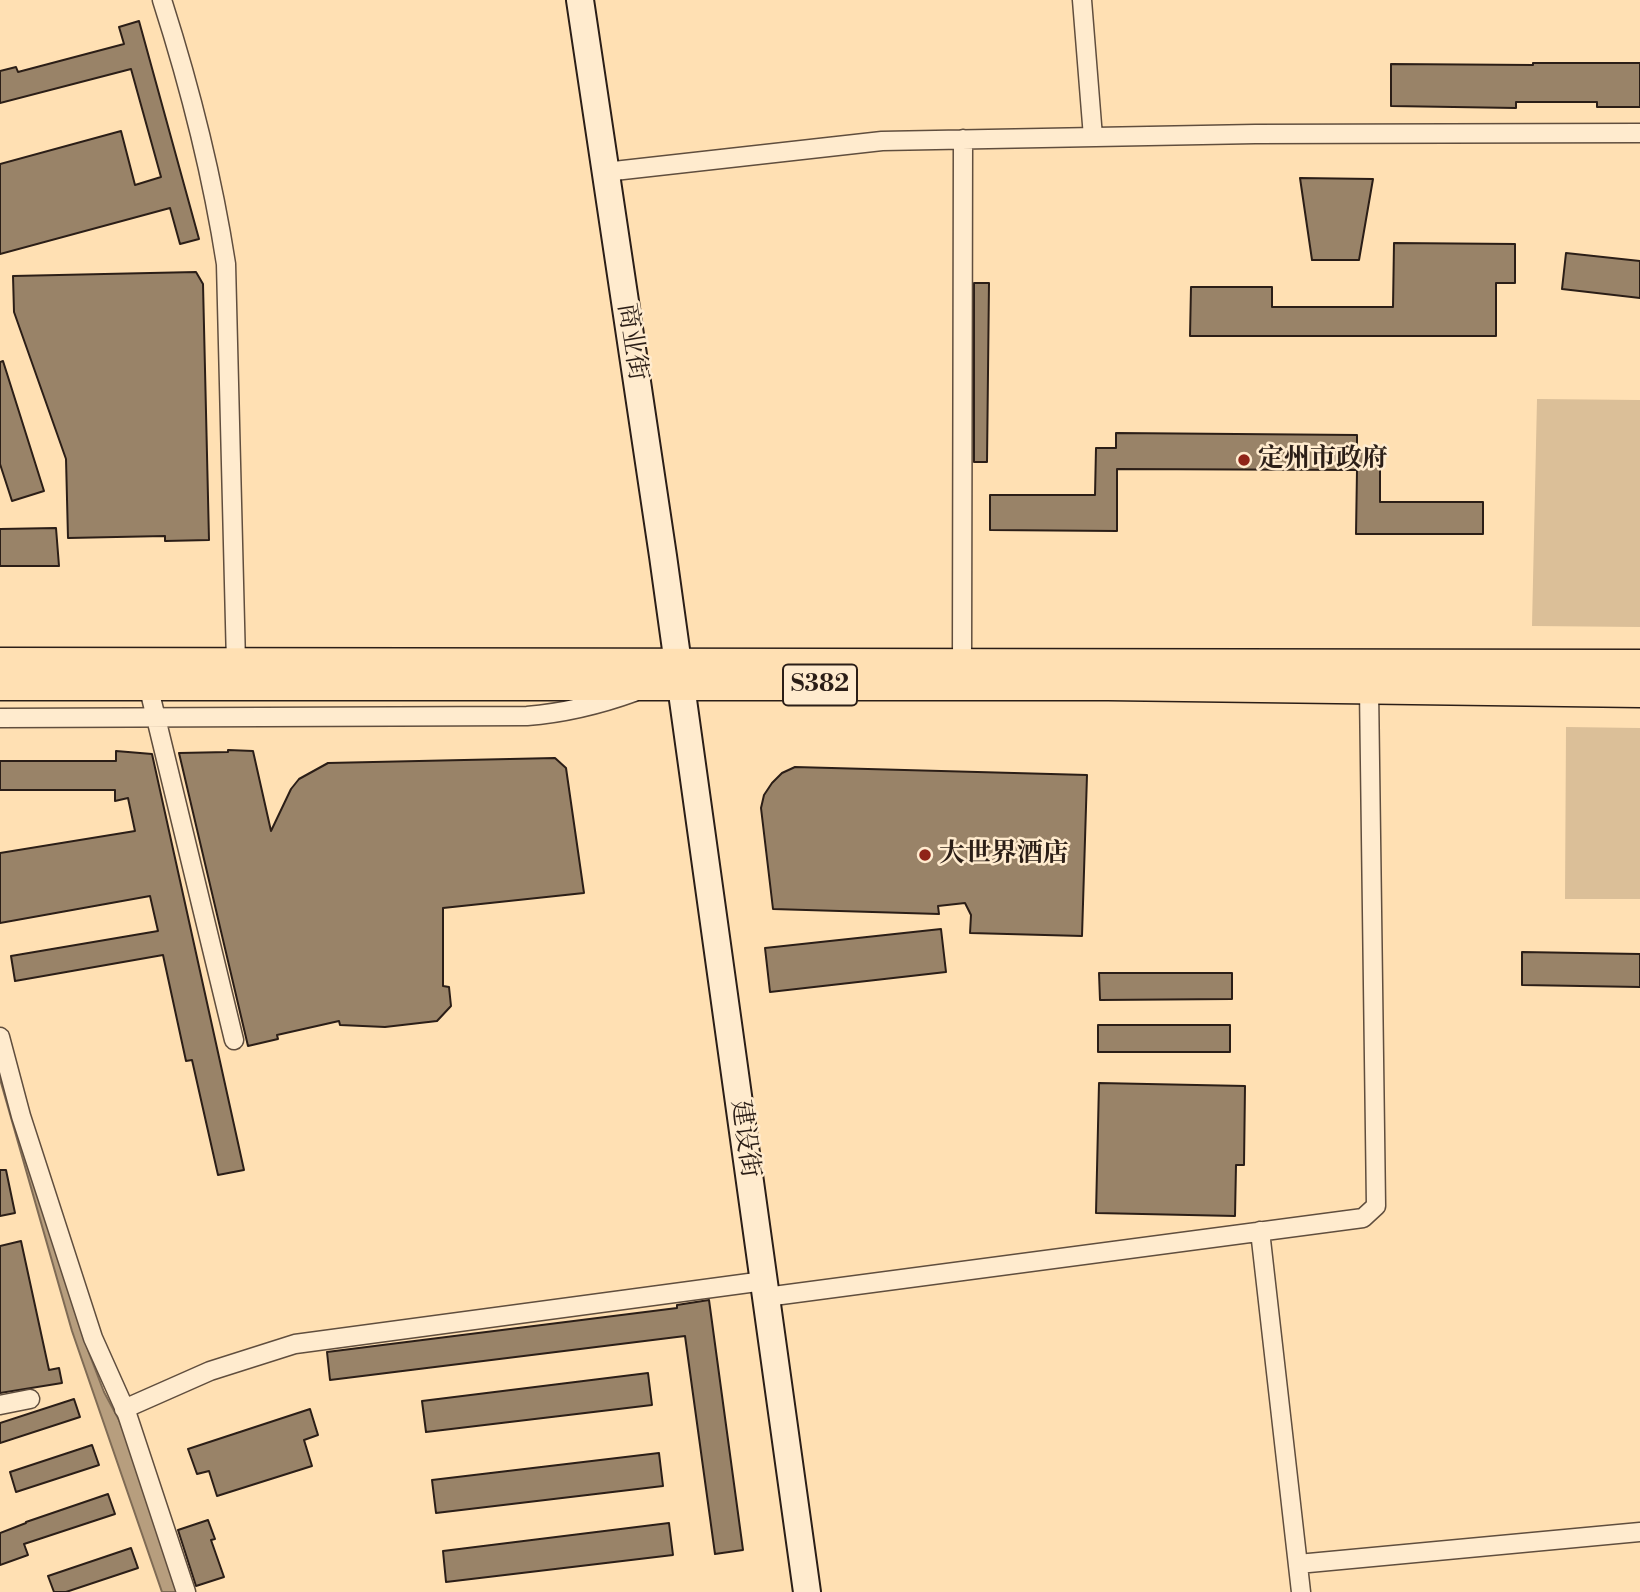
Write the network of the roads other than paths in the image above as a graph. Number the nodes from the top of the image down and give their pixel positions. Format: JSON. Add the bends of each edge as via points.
{"nodes":[{"id":1,"x":162,"y":0,"type":"edge"},
{"id":2,"x":580,"y":0,"type":"edge"},
{"id":3,"x":1083,"y":0,"type":"edge"},
{"id":4,"x":1640,"y":133,"type":"edge"},
{"id":5,"x":1093,"y":137,"type":"junction"},
{"id":6,"x":963,"y":139,"type":"junction"},
{"id":7,"x":606,"y":172,"type":"junction"},
{"id":8,"x":0,"y":663,"type":"edge"},
{"id":9,"x":236,"y":663,"type":"junction"},
{"id":10,"x":962,"y":663,"type":"junction"},
{"id":11,"x":1640,"y":666,"type":"edge"},
{"id":12,"x":671,"y":678,"type":"junction"},
{"id":13,"x":0,"y":685,"type":"edge"},
{"id":14,"x":148,"y":685,"type":"junction"},
{"id":15,"x":1369,"y":689,"type":"junction"},
{"id":16,"x":1640,"y":692,"type":"edge"},
{"id":17,"x":0,"y":718,"type":"edge"},
{"id":18,"x":156,"y":718,"type":"junction"},
{"id":19,"x":0,"y":1037,"type":"edge"},
{"id":20,"x":234,"y":1040,"type":"dead end"},
{"id":21,"x":1260,"y":1231,"type":"junction"},
{"id":22,"x":765,"y":1289,"type":"junction"},
{"id":23,"x":30,"y":1399,"type":"dead end"},
{"id":24,"x":0,"y":1405,"type":"edge"},
{"id":25,"x":124,"y":1409,"type":"junction"},
{"id":26,"x":1640,"y":1532,"type":"edge"},
{"id":27,"x":1298,"y":1564,"type":"junction"},
{"id":28,"x":186,"y":1592,"type":"edge"},
{"id":29,"x":807,"y":1592,"type":"edge"},
{"id":30,"x":1301,"y":1592,"type":"edge"}],
"edges":[{"from":1,"to":9,"type":"street","via":[[188,79],[226,264]]},
{"from":2,"to":7,"type":"street","name":"商业街"},
{"from":3,"to":5,"type":"street"},
{"from":4,"to":5,"type":"street"},
{"from":5,"to":6,"type":"street"},
{"from":6,"to":7,"type":"street","via":[[882,141]]},
{"from":6,"to":10,"type":"street"},
{"from":7,"to":12,"type":"street","name":"商业街"},
{"from":8,"to":9,"type":"main road","number":"S382"},
{"from":9,"to":12,"type":"main road","number":"S382"},
{"from":10,"to":11,"type":"main road","number":"S382"},
{"from":10,"to":12,"type":"main road","number":"S382"},
{"from":12,"to":14,"type":"main road","number":"S382"},
{"from":12,"to":15,"type":"main road","number":"S382"},
{"from":12,"to":18,"type":"street","via":[[592,707],[527,716]]},
{"from":12,"to":22,"type":"street","name":"建设街"},
{"from":13,"to":14,"type":"main road","number":"S382"},
{"from":14,"to":18,"type":"street"},
{"from":15,"to":16,"type":"main road","number":"S382"},
{"from":15,"to":21,"type":"street","via":[[1376,1206],[1363,1218]]},
{"from":17,"to":18,"type":"street"},
{"from":18,"to":20,"type":"street"},
{"from":19,"to":25,"type":"street","via":[[93,1338]]},
{"from":21,"to":22,"type":"street"},
{"from":21,"to":27,"type":"street"},
{"from":22,"to":25,"type":"street","via":[[295,1344],[211,1371]]},
{"from":22,"to":29,"type":"street","name":"建设街"},
{"from":23,"to":24,"type":"street"},
{"from":25,"to":28,"type":"street"},
{"from":26,"to":27,"type":"street"},
{"from":27,"to":30,"type":"street"}]}
